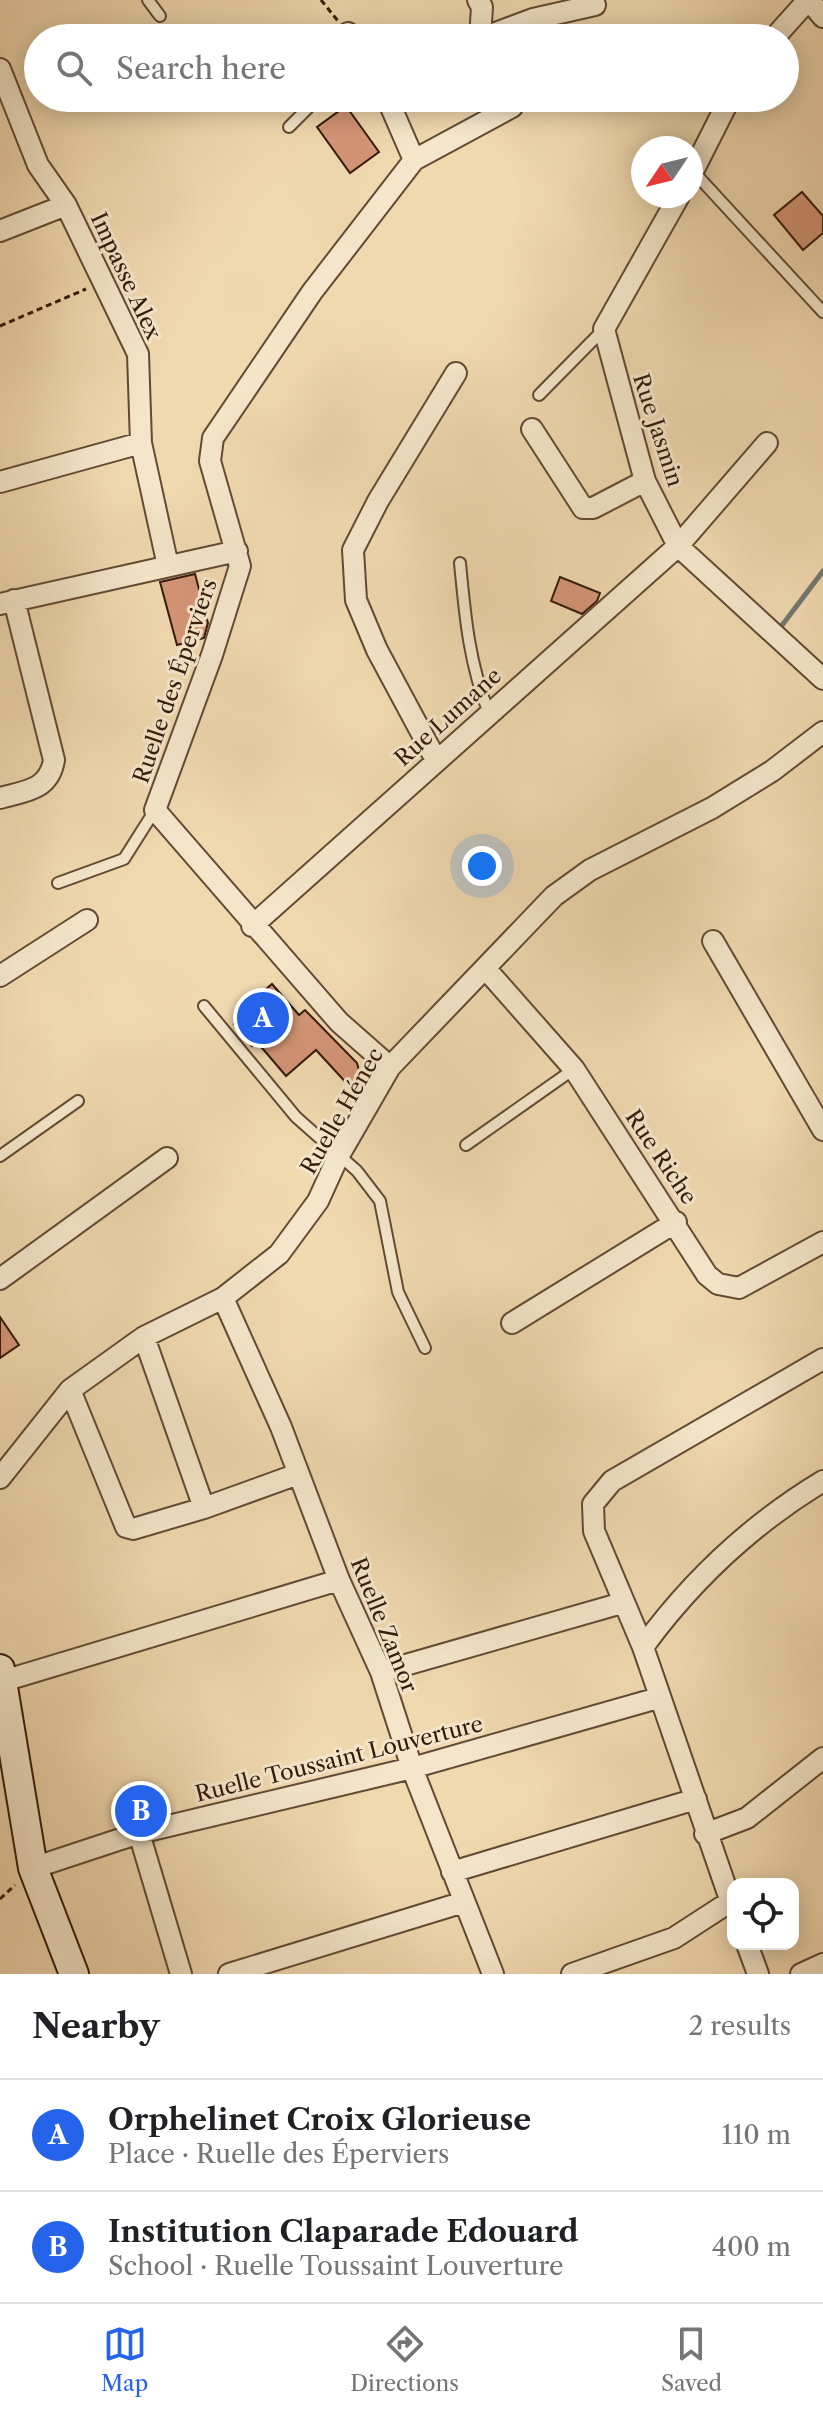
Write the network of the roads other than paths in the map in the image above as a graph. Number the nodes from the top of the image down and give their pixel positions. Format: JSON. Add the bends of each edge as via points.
{"nodes":[{"id":1,"x":148,"y":0,"type":"edge"},
{"id":2,"x":478,"y":0,"type":"edge"},
{"id":3,"x":809,"y":0,"type":"edge"},
{"id":4,"x":595,"y":5,"type":"dead end"},
{"id":5,"x":160,"y":16,"type":"dead end"},
{"id":6,"x":823,"y":17,"type":"edge"},
{"id":7,"x":481,"y":24,"type":"edge"},
{"id":8,"x":519,"y":24,"type":"edge"},
{"id":9,"x":787,"y":24,"type":"edge"},
{"id":10,"x":0,"y":69,"type":"edge"},
{"id":11,"x":304,"y":112,"type":"edge"},
{"id":12,"x":393,"y":112,"type":"edge"},
{"id":13,"x":503,"y":112,"type":"edge"},
{"id":14,"x":723,"y":112,"type":"edge"},
{"id":15,"x":289,"y":127,"type":"dead end"},
{"id":16,"x":703,"y":151,"type":"edge"},
{"id":17,"x":414,"y":160,"type":"junction"},
{"id":18,"x":703,"y":185,"type":"edge"},
{"id":19,"x":66,"y":205,"type":"junction"},
{"id":20,"x":672,"y":208,"type":"edge"},
{"id":21,"x":0,"y":231,"type":"edge"},
{"id":22,"x":823,"y":312,"type":"edge"},
{"id":23,"x":604,"y":329,"type":"junction"},
{"id":24,"x":456,"y":373,"type":"dead end"},
{"id":25,"x":539,"y":395,"type":"dead end"},
{"id":26,"x":532,"y":429,"type":"dead end"},
{"id":27,"x":141,"y":443,"type":"junction"},
{"id":28,"x":767,"y":443,"type":"dead end"},
{"id":29,"x":645,"y":481,"type":"junction"},
{"id":30,"x":0,"y":482,"type":"edge"},
{"id":31,"x":678,"y":546,"type":"junction"},
{"id":32,"x":237,"y":551,"type":"junction"},
{"id":33,"x":460,"y":563,"type":"dead end"},
{"id":34,"x":168,"y":566,"type":"junction"},
{"id":35,"x":7,"y":602,"type":"edge"},
{"id":36,"x":823,"y":679,"type":"edge"},
{"id":37,"x":489,"y":713,"type":"junction"},
{"id":38,"x":823,"y":732,"type":"edge"},
{"id":39,"x":436,"y":760,"type":"junction"},
{"id":40,"x":0,"y":798,"type":"edge"},
{"id":41,"x":155,"y":810,"type":"junction"},
{"id":42,"x":58,"y":883,"type":"dead end"},
{"id":43,"x":87,"y":920,"type":"dead end"},
{"id":44,"x":252,"y":926,"type":"junction"},
{"id":45,"x":713,"y":941,"type":"dead end"},
{"id":46,"x":485,"y":968,"type":"junction"},
{"id":47,"x":0,"y":976,"type":"edge"},
{"id":48,"x":204,"y":1006,"type":"dead end"},
{"id":49,"x":390,"y":1067,"type":"junction"},
{"id":50,"x":574,"y":1069,"type":"junction"},
{"id":51,"x":78,"y":1101,"type":"dead end"},
{"id":52,"x":823,"y":1130,"type":"edge"},
{"id":53,"x":466,"y":1145,"type":"dead end"},
{"id":54,"x":0,"y":1156,"type":"edge"},
{"id":55,"x":338,"y":1157,"type":"junction"},
{"id":56,"x":167,"y":1158,"type":"dead end"},
{"id":57,"x":676,"y":1222,"type":"junction"},
{"id":58,"x":823,"y":1242,"type":"edge"},
{"id":59,"x":0,"y":1279,"type":"edge"},
{"id":60,"x":223,"y":1298,"type":"junction"},
{"id":61,"x":512,"y":1323,"type":"dead end"},
{"id":62,"x":144,"y":1337,"type":"junction"},
{"id":63,"x":425,"y":1348,"type":"dead end"},
{"id":64,"x":823,"y":1359,"type":"edge"},
{"id":65,"x":70,"y":1390,"type":"junction"},
{"id":66,"x":298,"y":1474,"type":"junction"},
{"id":67,"x":0,"y":1478,"type":"edge"},
{"id":68,"x":823,"y":1481,"type":"edge"},
{"id":69,"x":204,"y":1508,"type":"junction"},
{"id":70,"x":339,"y":1580,"type":"junction"},
{"id":71,"x":622,"y":1603,"type":"junction"},
{"id":72,"x":643,"y":1647,"type":"junction"},
{"id":73,"x":381,"y":1672,"type":"junction"},
{"id":74,"x":1,"y":1678,"type":"edge"},
{"id":75,"x":658,"y":1698,"type":"junction"},
{"id":76,"x":823,"y":1758,"type":"edge"},
{"id":77,"x":412,"y":1768,"type":"junction"},
{"id":78,"x":696,"y":1799,"type":"junction"},
{"id":79,"x":139,"y":1833,"type":"junction"},
{"id":80,"x":705,"y":1834,"type":"junction"},
{"id":81,"x":33,"y":1868,"type":"junction"},
{"id":82,"x":452,"y":1872,"type":"junction"},
{"id":83,"x":727,"y":1891,"type":"edge"},
{"id":84,"x":464,"y":1902,"type":"junction"},
{"id":85,"x":727,"y":1907,"type":"edge"},
{"id":86,"x":749,"y":1950,"type":"edge"},
{"id":87,"x":823,"y":1964,"type":"edge"},
{"id":88,"x":74,"y":1974,"type":"edge"},
{"id":89,"x":181,"y":1974,"type":"edge"},
{"id":90,"x":229,"y":1974,"type":"edge"},
{"id":91,"x":493,"y":1974,"type":"edge"},
{"id":92,"x":572,"y":1974,"type":"edge"},
{"id":93,"x":758,"y":1974,"type":"edge"},
{"id":94,"x":801,"y":1974,"type":"edge"}],
"edges":[{"from":1,"to":5,"type":"lane"},
{"from":2,"to":7,"type":"street"},
{"from":3,"to":6,"type":"street"},
{"from":3,"to":9,"type":"street"},
{"from":4,"to":8,"type":"street"},
{"from":10,"to":19,"type":"street","name":"Impasse Alex","via":[[38,165]]},
{"from":11,"to":15,"type":"lane"},
{"from":12,"to":17,"type":"street"},
{"from":13,"to":17,"type":"street","name":"Ruelle des Éperviers"},
{"from":14,"to":16,"type":"street"},
{"from":17,"to":32,"type":"street","name":"Ruelle des Éperviers","via":[[312,292],[213,438],[210,461]]},
{"from":18,"to":22,"type":"lane"},
{"from":19,"to":21,"type":"street"},
{"from":19,"to":27,"type":"street","name":"Impasse Alex","via":[[138,354]]},
{"from":20,"to":23,"type":"street"},
{"from":23,"to":25,"type":"lane"},
{"from":23,"to":29,"type":"street","name":"Rue Jasmin"},
{"from":24,"to":39,"type":"street","via":[[353,550],[356,600]]},
{"from":26,"to":29,"type":"street","via":[[583,508]]},
{"from":27,"to":30,"type":"street"},
{"from":27,"to":34,"type":"street","name":"Impasse Alex"},
{"from":28,"to":31,"type":"street","name":"Rue Lumane"},
{"from":29,"to":31,"type":"street","name":"Rue Jasmin"},
{"from":31,"to":36,"type":"street","name":"Rue Jasmin"},
{"from":31,"to":37,"type":"street","name":"Rue Lumane"},
{"from":32,"to":34,"type":"street"},
{"from":32,"to":41,"type":"street","name":"Ruelle des Éperviers","via":[[240,566],[212,655]]},
{"from":33,"to":37,"type":"lane","via":[[467,640]]},
{"from":34,"to":35,"type":"street"},
{"from":35,"to":40,"type":"street","via":[[54,760],[41,787]]},
{"from":37,"to":39,"type":"street","name":"Rue Lumane"},
{"from":38,"to":46,"type":"street","name":"Ruelle Hénec","via":[[712,808],[590,870],[554,896]]},
{"from":39,"to":44,"type":"street","name":"Rue Lumane"},
{"from":41,"to":42,"type":"lane","via":[[124,859]]},
{"from":41,"to":44,"type":"street","name":"Ruelle des Éperviers"},
{"from":43,"to":47,"type":"street"},
{"from":44,"to":49,"type":"street","name":"Ruelle des Éperviers","via":[[339,1022]]},
{"from":45,"to":52,"type":"street"},
{"from":46,"to":49,"type":"street","name":"Ruelle Hénec"},
{"from":46,"to":50,"type":"street","name":"Rue Riche"},
{"from":48,"to":55,"type":"lane","via":[[296,1117]]},
{"from":49,"to":55,"type":"street","name":"Ruelle Hénec"},
{"from":50,"to":53,"type":"lane"},
{"from":50,"to":57,"type":"street","name":"Rue Riche"},
{"from":51,"to":54,"type":"lane"},
{"from":55,"to":60,"type":"street","name":"Ruelle Hénec","via":[[318,1201],[279,1254]]},
{"from":55,"to":63,"type":"lane","via":[[357,1171],[380,1201],[398,1292]]},
{"from":56,"to":59,"type":"street"},
{"from":57,"to":58,"type":"street","name":"Rue Riche","via":[[707,1275],[728,1288],[739,1288]]},
{"from":57,"to":61,"type":"street"},
{"from":60,"to":62,"type":"street","name":"Ruelle Hénec"},
{"from":60,"to":66,"type":"street","name":"Ruelle Zamor"},
{"from":62,"to":65,"type":"street","name":"Ruelle Hénec"},
{"from":62,"to":69,"type":"street"},
{"from":64,"to":71,"type":"street","via":[[612,1481],[593,1504],[594,1531]]},
{"from":65,"to":67,"type":"street","name":"Ruelle Hénec"},
{"from":65,"to":69,"type":"street","via":[[126,1527]]},
{"from":66,"to":69,"type":"street"},
{"from":66,"to":70,"type":"street","name":"Ruelle Zamor"},
{"from":68,"to":72,"type":"street","via":[[747,1532],[665,1616]]},
{"from":70,"to":73,"type":"street","name":"Ruelle Zamor"},
{"from":70,"to":74,"type":"street"},
{"from":71,"to":72,"type":"street"},
{"from":71,"to":73,"type":"street"},
{"from":72,"to":75,"type":"street"},
{"from":73,"to":77,"type":"street","name":"Ruelle Zamor"},
{"from":74,"to":81,"type":"street"},
{"from":75,"to":77,"type":"street","name":"Ruelle Toussaint Louverture"},
{"from":75,"to":78,"type":"street"},
{"from":76,"to":80,"type":"street","via":[[747,1818]]},
{"from":77,"to":79,"type":"street","name":"Ruelle Toussaint Louverture"},
{"from":77,"to":82,"type":"street","name":"Ruelle Zamor"},
{"from":78,"to":80,"type":"street"},
{"from":78,"to":82,"type":"street"},
{"from":79,"to":81,"type":"street","name":"Ruelle Toussaint Louverture"},
{"from":79,"to":89,"type":"street"},
{"from":80,"to":83,"type":"street"},
{"from":81,"to":88,"type":"street"},
{"from":82,"to":84,"type":"street","name":"Ruelle Zamor"},
{"from":84,"to":90,"type":"street"},
{"from":84,"to":91,"type":"street","name":"Ruelle Zamor"},
{"from":85,"to":92,"type":"street","via":[[674,1938]]},
{"from":86,"to":93,"type":"street"},
{"from":87,"to":94,"type":"street"}]}
